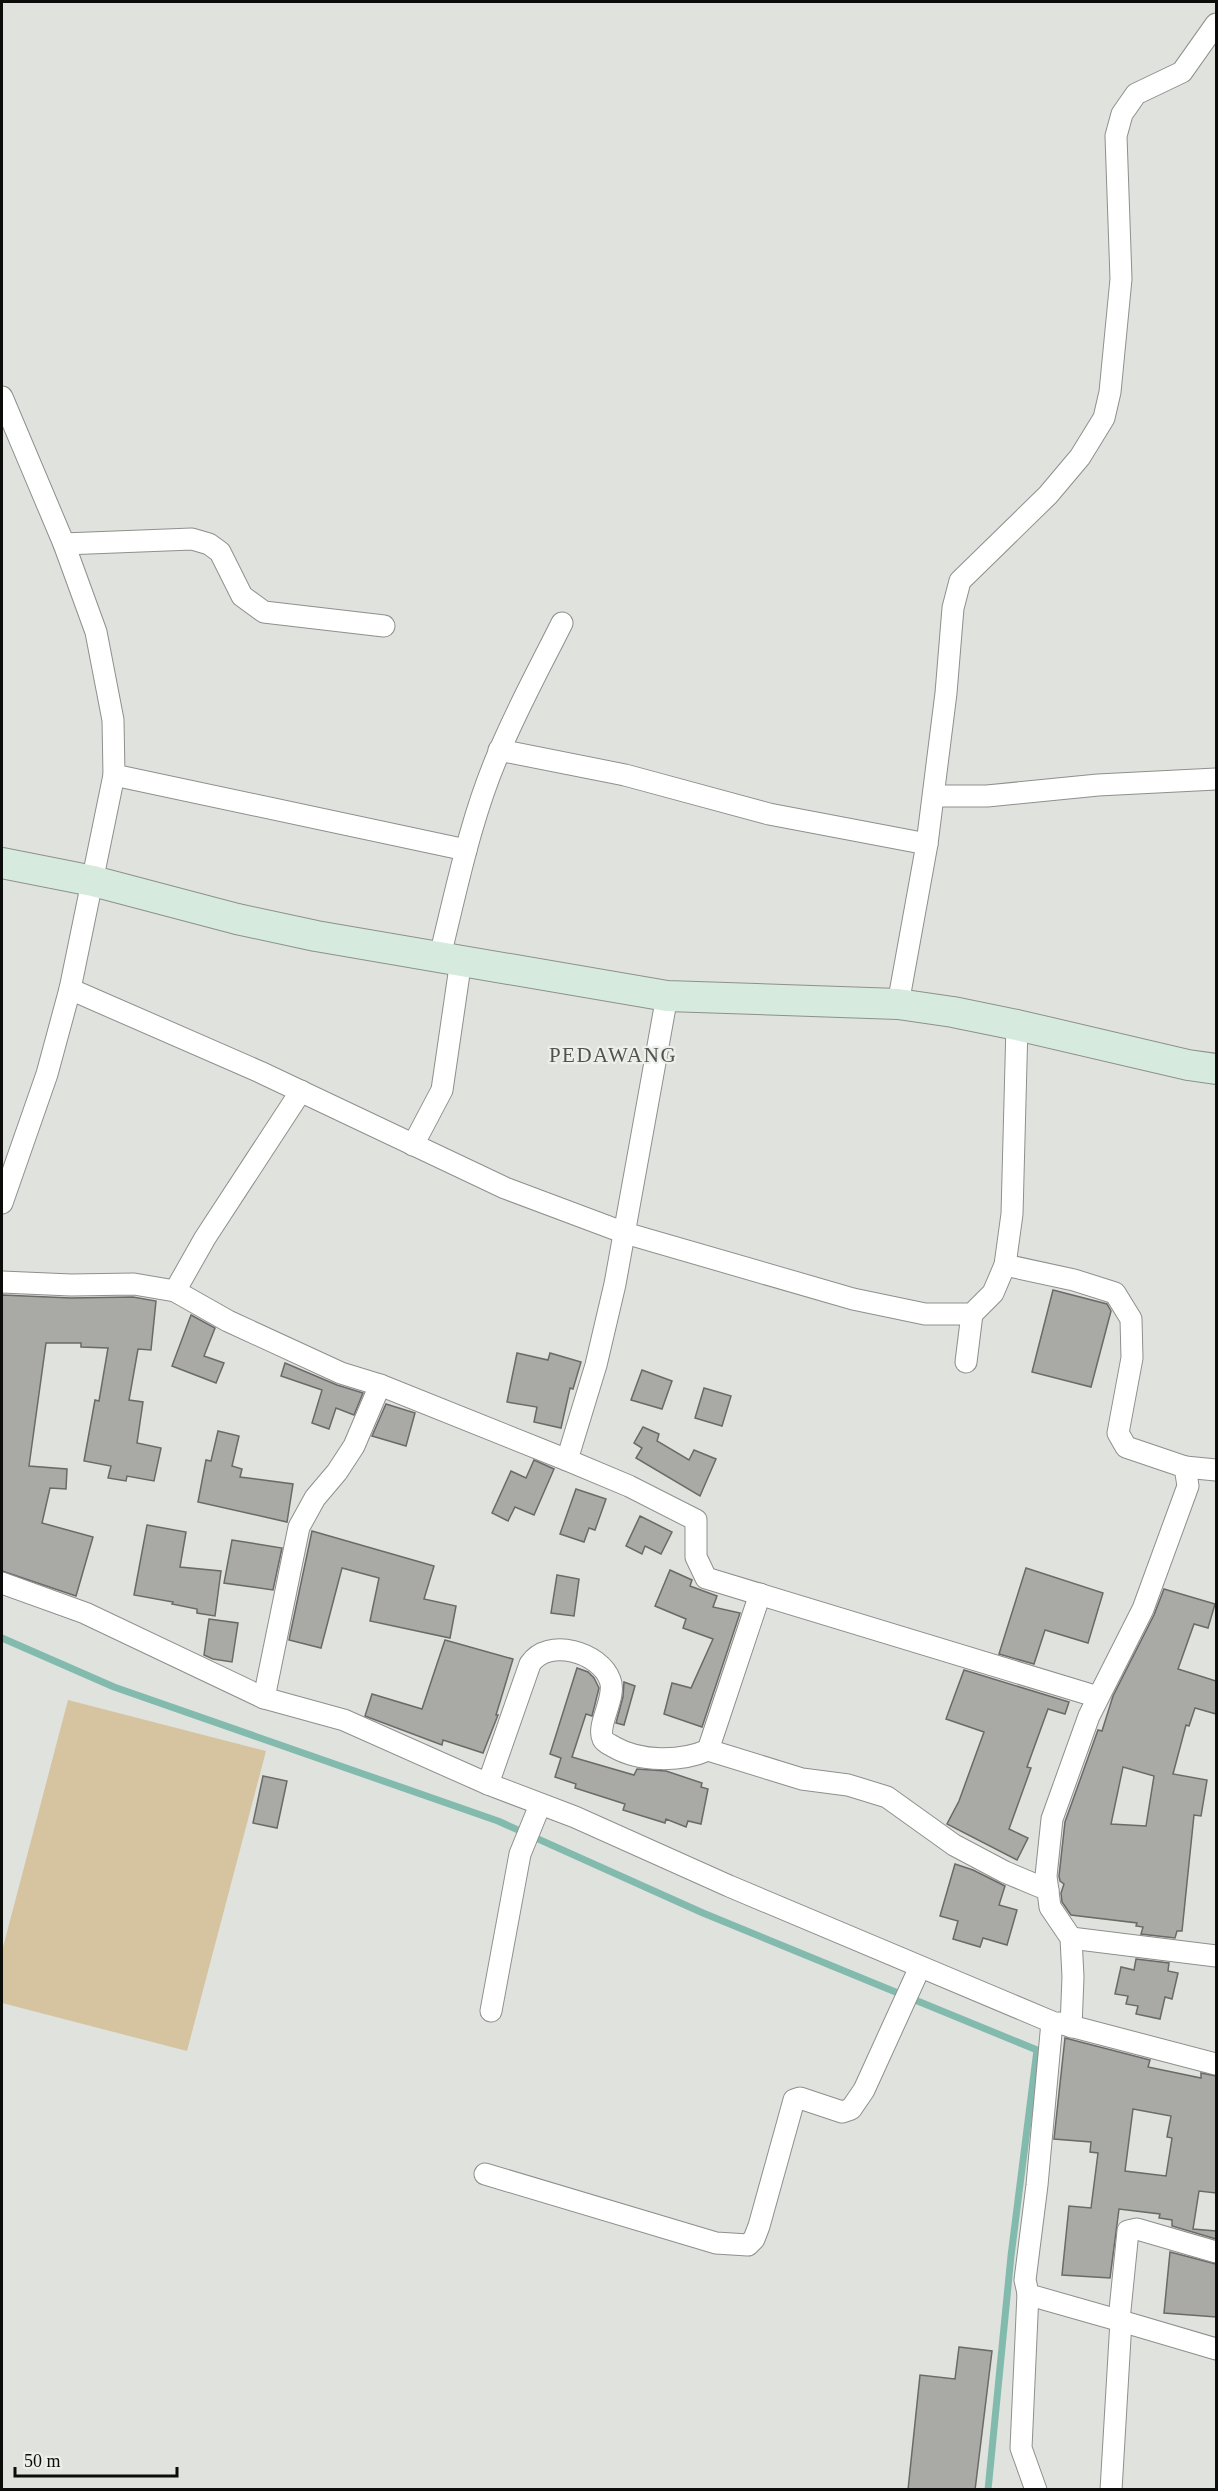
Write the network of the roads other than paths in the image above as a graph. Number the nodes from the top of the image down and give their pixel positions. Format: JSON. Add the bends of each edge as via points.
{"nodes":[{"id":1,"x":1216,"y":24,"type":"edge"},
{"id":2,"x":2,"y":397,"type":"edge"},
{"id":3,"x":64,"y":544,"type":"junction"},
{"id":4,"x":561,"y":623,"type":"dead end"},
{"id":5,"x":384,"y":627,"type":"dead end"},
{"id":6,"x":500,"y":750,"type":"junction"},
{"id":7,"x":114,"y":775,"type":"junction"},
{"id":8,"x":1216,"y":779,"type":"edge"},
{"id":9,"x":934,"y":796,"type":"junction"},
{"id":10,"x":927,"y":844,"type":"junction"},
{"id":11,"x":466,"y":850,"type":"junction"},
{"id":12,"x":2,"y":863,"type":"edge"},
{"id":13,"x":93,"y":881,"type":"junction"},
{"id":14,"x":451,"y":958,"type":"junction"},
{"id":15,"x":70,"y":989,"type":"junction"},
{"id":16,"x":667,"y":996,"type":"junction"},
{"id":17,"x":898,"y":1004,"type":"junction"},
{"id":18,"x":1017,"y":1025,"type":"junction"},
{"id":19,"x":1216,"y":1069,"type":"edge"},
{"id":20,"x":301,"y":1091,"type":"junction"},
{"id":21,"x":413,"y":1145,"type":"junction"},
{"id":22,"x":2,"y":1203,"type":"edge"},
{"id":23,"x":625,"y":1233,"type":"junction"},
{"id":24,"x":1005,"y":1265,"type":"junction"},
{"id":25,"x":2,"y":1282,"type":"edge"},
{"id":26,"x":176,"y":1291,"type":"junction"},
{"id":27,"x":972,"y":1314,"type":"junction"},
{"id":28,"x":966,"y":1362,"type":"dead end"},
{"id":29,"x":380,"y":1385,"type":"junction"},
{"id":30,"x":567,"y":1460,"type":"junction"},
{"id":31,"x":1185,"y":1467,"type":"junction"},
{"id":32,"x":1216,"y":1470,"type":"edge"},
{"id":33,"x":2,"y":1583,"type":"edge"},
{"id":34,"x":760,"y":1594,"type":"junction"},
{"id":35,"x":1098,"y":1697,"type":"junction"},
{"id":36,"x":264,"y":1698,"type":"junction"},
{"id":37,"x":708,"y":1750,"type":"junction"},
{"id":38,"x":488,"y":1784,"type":"junction"},
{"id":39,"x":537,"y":1812,"type":"junction"},
{"id":40,"x":1048,"y":1890,"type":"junction"},
{"id":41,"x":1071,"y":1938,"type":"junction"},
{"id":42,"x":1216,"y":1956,"type":"edge"},
{"id":43,"x":916,"y":1975,"type":"junction"},
{"id":44,"x":491,"y":2011,"type":"dead end"},
{"id":45,"x":1062,"y":2024,"type":"junction"},
{"id":46,"x":1216,"y":2064,"type":"edge"},
{"id":47,"x":485,"y":2174,"type":"dead end"},
{"id":48,"x":1216,"y":2252,"type":"edge"},
{"id":49,"x":1028,"y":2293,"type":"junction"},
{"id":50,"x":1120,"y":2320,"type":"junction"},
{"id":51,"x":1216,"y":2349,"type":"edge"},
{"id":52,"x":1036,"y":2490,"type":"edge"},
{"id":53,"x":1111,"y":2490,"type":"edge"}],
"edges":[{"from":1,"to":9,"type":"street","via":[[1182,72],[1136,94],[1122,114],[1116,136],[1121,279],[1104,418],[1080,457],[1048,495],[960,581],[953,608]]},
{"from":2,"to":3,"type":"street"},
{"from":3,"to":5,"type":"street","via":[[192,539],[210,544],[220,552],[242,596],[264,612]]},
{"from":3,"to":7,"type":"street","via":[[96,632],[113,720]]},
{"from":4,"to":6,"type":"street"},
{"from":6,"to":10,"type":"street","via":[[625,775],[769,814]]},
{"from":6,"to":11,"type":"street"},
{"from":7,"to":11,"type":"street"},
{"from":7,"to":13,"type":"street"},
{"from":8,"to":9,"type":"street","via":[[987,796]]},
{"from":9,"to":10,"type":"street"},
{"from":10,"to":17,"type":"street"},
{"from":11,"to":14,"type":"street"},
{"from":12,"to":13,"type":"street"},
{"from":13,"to":14,"type":"street","via":[[305,934]]},
{"from":13,"to":15,"type":"street"},
{"from":14,"to":16,"type":"street"},
{"from":14,"to":21,"type":"street","via":[[442,1090]]},
{"from":15,"to":20,"type":"street"},
{"from":15,"to":22,"type":"street","via":[[47,1074]]},
{"from":16,"to":17,"type":"street"},
{"from":16,"to":23,"type":"street"},
{"from":17,"to":18,"type":"street"},
{"from":18,"to":19,"type":"street"},
{"from":18,"to":24,"type":"street","via":[[1012,1214]]},
{"from":20,"to":21,"type":"street"},
{"from":20,"to":26,"type":"street","via":[[205,1238]]},
{"from":21,"to":23,"type":"street","via":[[505,1188]]},
{"from":23,"to":27,"type":"street","via":[[853,1299],[925,1314]]},
{"from":23,"to":30,"type":"street","via":[[596,1365]]},
{"from":24,"to":27,"type":"street","via":[[993,1293]]},
{"from":24,"to":31,"type":"street","via":[[1115,1293],[1131,1319],[1132,1358],[1118,1433],[1126,1447]]},
{"from":25,"to":26,"type":"street","via":[[134,1284]]},
{"from":26,"to":29,"type":"street","via":[[228,1322],[341,1373]]},
{"from":27,"to":28,"type":"street"},
{"from":29,"to":30,"type":"street"},
{"from":29,"to":36,"type":"street","via":[[354,1446],[315,1498],[299,1527]]},
{"from":30,"to":34,"type":"street","via":[[696,1520],[696,1557],[706,1578]]},
{"from":31,"to":32,"type":"street"},
{"from":31,"to":35,"type":"street","via":[[1188,1486],[1143,1609]]},
{"from":33,"to":36,"type":"street","via":[[85,1613]]},
{"from":34,"to":35,"type":"street"},
{"from":34,"to":37,"type":"street"},
{"from":35,"to":40,"type":"street","via":[[1052,1819]]},
{"from":36,"to":38,"type":"street","via":[[344,1720]]},
{"from":37,"to":38,"type":"street","via":[[667,1758],[624,1753],[607,1743],[602,1734],[611,1681],[594,1660],[577,1653],[549,1651],[530,1664]]},
{"from":37,"to":40,"type":"street","via":[[802,1779],[848,1785],[887,1797],[954,1845]]},
{"from":38,"to":39,"type":"street"},
{"from":39,"to":43,"type":"street","via":[[576,1817]]},
{"from":39,"to":44,"type":"street","via":[[522,1845]]},
{"from":40,"to":41,"type":"street","via":[[1050,1907]]},
{"from":41,"to":42,"type":"street"},
{"from":41,"to":45,"type":"street","via":[[1073,1977]]},
{"from":43,"to":45,"type":"street"},
{"from":43,"to":47,"type":"street","via":[[864,2090],[851,2109],[842,2112],[800,2098],[794,2100],[759,2226],[748,2245],[716,2243]]},
{"from":45,"to":46,"type":"street"},
{"from":45,"to":49,"type":"street","via":[[1037,2185],[1025,2280]]},
{"from":48,"to":50,"type":"street","via":[[1137,2229],[1128,2231]]},
{"from":49,"to":50,"type":"street"},
{"from":49,"to":52,"type":"street","via":[[1021,2448]]},
{"from":50,"to":51,"type":"street"},
{"from":50,"to":53,"type":"street"}]}
